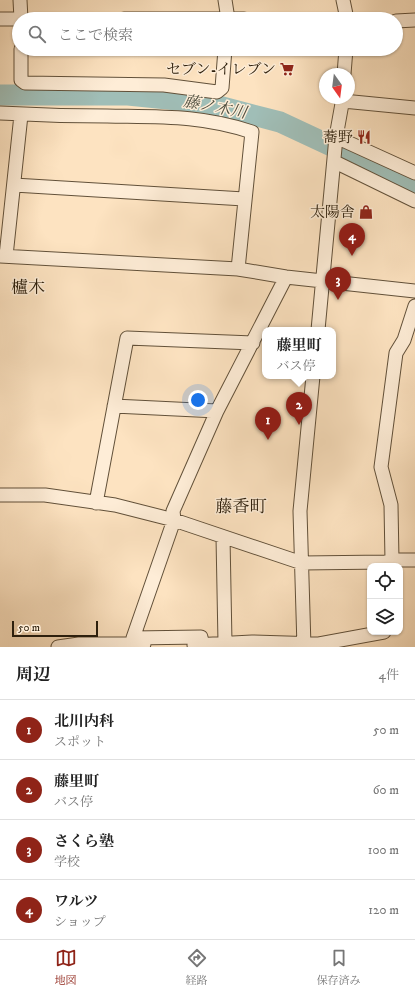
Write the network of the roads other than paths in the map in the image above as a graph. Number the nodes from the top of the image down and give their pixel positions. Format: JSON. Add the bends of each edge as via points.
{"nodes":[{"id":1,"x":20,"y":0,"type":"edge"},
{"id":2,"x":225,"y":0,"type":"edge"},
{"id":3,"x":343,"y":0,"type":"edge"},
{"id":4,"x":20,"y":12,"type":"edge"},
{"id":5,"x":227,"y":12,"type":"edge"},
{"id":6,"x":346,"y":12,"type":"edge"},
{"id":7,"x":0,"y":19,"type":"edge"},
{"id":8,"x":12,"y":19,"type":"edge"},
{"id":9,"x":415,"y":20,"type":"edge"},
{"id":10,"x":403,"y":21,"type":"edge"},
{"id":11,"x":21,"y":56,"type":"edge"},
{"id":12,"x":224,"y":56,"type":"edge"},
{"id":13,"x":345,"y":56,"type":"edge"},
{"id":14,"x":344,"y":68,"type":"edge"},
{"id":15,"x":355,"y":101,"type":"edge"},
{"id":16,"x":342,"y":104,"type":"edge"},
{"id":17,"x":415,"y":108,"type":"edge"},
{"id":18,"x":0,"y":113,"type":"edge"},
{"id":19,"x":21,"y":115,"type":"junction"},
{"id":20,"x":336,"y":138,"type":"junction"},
{"id":21,"x":335,"y":162,"type":"junction"},
{"id":22,"x":415,"y":173,"type":"edge"},
{"id":23,"x":14,"y":185,"type":"junction"},
{"id":24,"x":244,"y":199,"type":"junction"},
{"id":25,"x":415,"y":201,"type":"edge"},
{"id":26,"x":3,"y":256,"type":"edge"},
{"id":27,"x":238,"y":269,"type":"junction"},
{"id":28,"x":286,"y":277,"type":"junction"},
{"id":29,"x":323,"y":281,"type":"junction"},
{"id":30,"x":415,"y":291,"type":"edge"},
{"id":31,"x":415,"y":306,"type":"edge"},
{"id":32,"x":318,"y":327,"type":"edge"},
{"id":33,"x":253,"y":343,"type":"junction"},
{"id":34,"x":313,"y":379,"type":"edge"},
{"id":35,"x":114,"y":406,"type":"junction"},
{"id":36,"x":217,"y":411,"type":"junction"},
{"id":37,"x":0,"y":495,"type":"edge"},
{"id":38,"x":96,"y":503,"type":"junction"},
{"id":39,"x":174,"y":520,"type":"junction"},
{"id":40,"x":223,"y":537,"type":"junction"},
{"id":41,"x":415,"y":560,"type":"edge"},
{"id":42,"x":302,"y":563,"type":"junction"},
{"id":43,"x":367,"y":563,"type":"edge"},
{"id":44,"x":388,"y":563,"type":"edge"},
{"id":45,"x":370,"y":635,"type":"edge"},
{"id":46,"x":225,"y":643,"type":"junction"},
{"id":47,"x":202,"y":645,"type":"junction"},
{"id":48,"x":304,"y":645,"type":"edge"},
{"id":49,"x":58,"y":647,"type":"edge"}],
"edges":[{"from":1,"to":4,"type":"street"},
{"from":2,"to":5,"type":"street"},
{"from":3,"to":6,"type":"street"},
{"from":7,"to":8,"type":"street"},
{"from":9,"to":10,"type":"street"},
{"from":11,"to":12,"type":"street","via":[[21,80],[25,83],[164,85],[217,92],[222,88]]},
{"from":13,"to":14,"type":"street"},
{"from":15,"to":17,"type":"street"},
{"from":16,"to":20,"type":"street"},
{"from":18,"to":19,"type":"street"},
{"from":19,"to":23,"type":"street"},
{"from":19,"to":24,"type":"street","via":[[176,116],[226,124],[252,132]]},
{"from":20,"to":21,"type":"street"},
{"from":20,"to":22,"type":"street"},
{"from":21,"to":25,"type":"street"},
{"from":21,"to":29,"type":"street"},
{"from":23,"to":24,"type":"street"},
{"from":23,"to":26,"type":"street"},
{"from":24,"to":27,"type":"street"},
{"from":26,"to":27,"type":"street"},
{"from":27,"to":28,"type":"street"},
{"from":28,"to":29,"type":"street"},
{"from":28,"to":33,"type":"street"},
{"from":29,"to":30,"type":"street"},
{"from":29,"to":32,"type":"street"},
{"from":31,"to":44,"type":"street","via":[[404,340],[396,353],[381,467],[392,505]]},
{"from":33,"to":35,"type":"street","via":[[127,338]]},
{"from":33,"to":36,"type":"street"},
{"from":34,"to":42,"type":"street","via":[[300,511]]},
{"from":35,"to":36,"type":"street"},
{"from":35,"to":38,"type":"street"},
{"from":36,"to":39,"type":"street","via":[[173,511]]},
{"from":37,"to":38,"type":"street","via":[[45,495]]},
{"from":38,"to":39,"type":"street","via":[[115,505]]},
{"from":39,"to":40,"type":"street"},
{"from":39,"to":47,"type":"street","via":[[133,638],[201,637]]},
{"from":40,"to":42,"type":"street"},
{"from":40,"to":46,"type":"street"},
{"from":41,"to":44,"type":"street"},
{"from":42,"to":43,"type":"street"},
{"from":42,"to":48,"type":"street"},
{"from":45,"to":48,"type":"street"},
{"from":46,"to":47,"type":"street"},
{"from":46,"to":48,"type":"street"},
{"from":47,"to":49,"type":"street","via":[[79,644]]}]}
